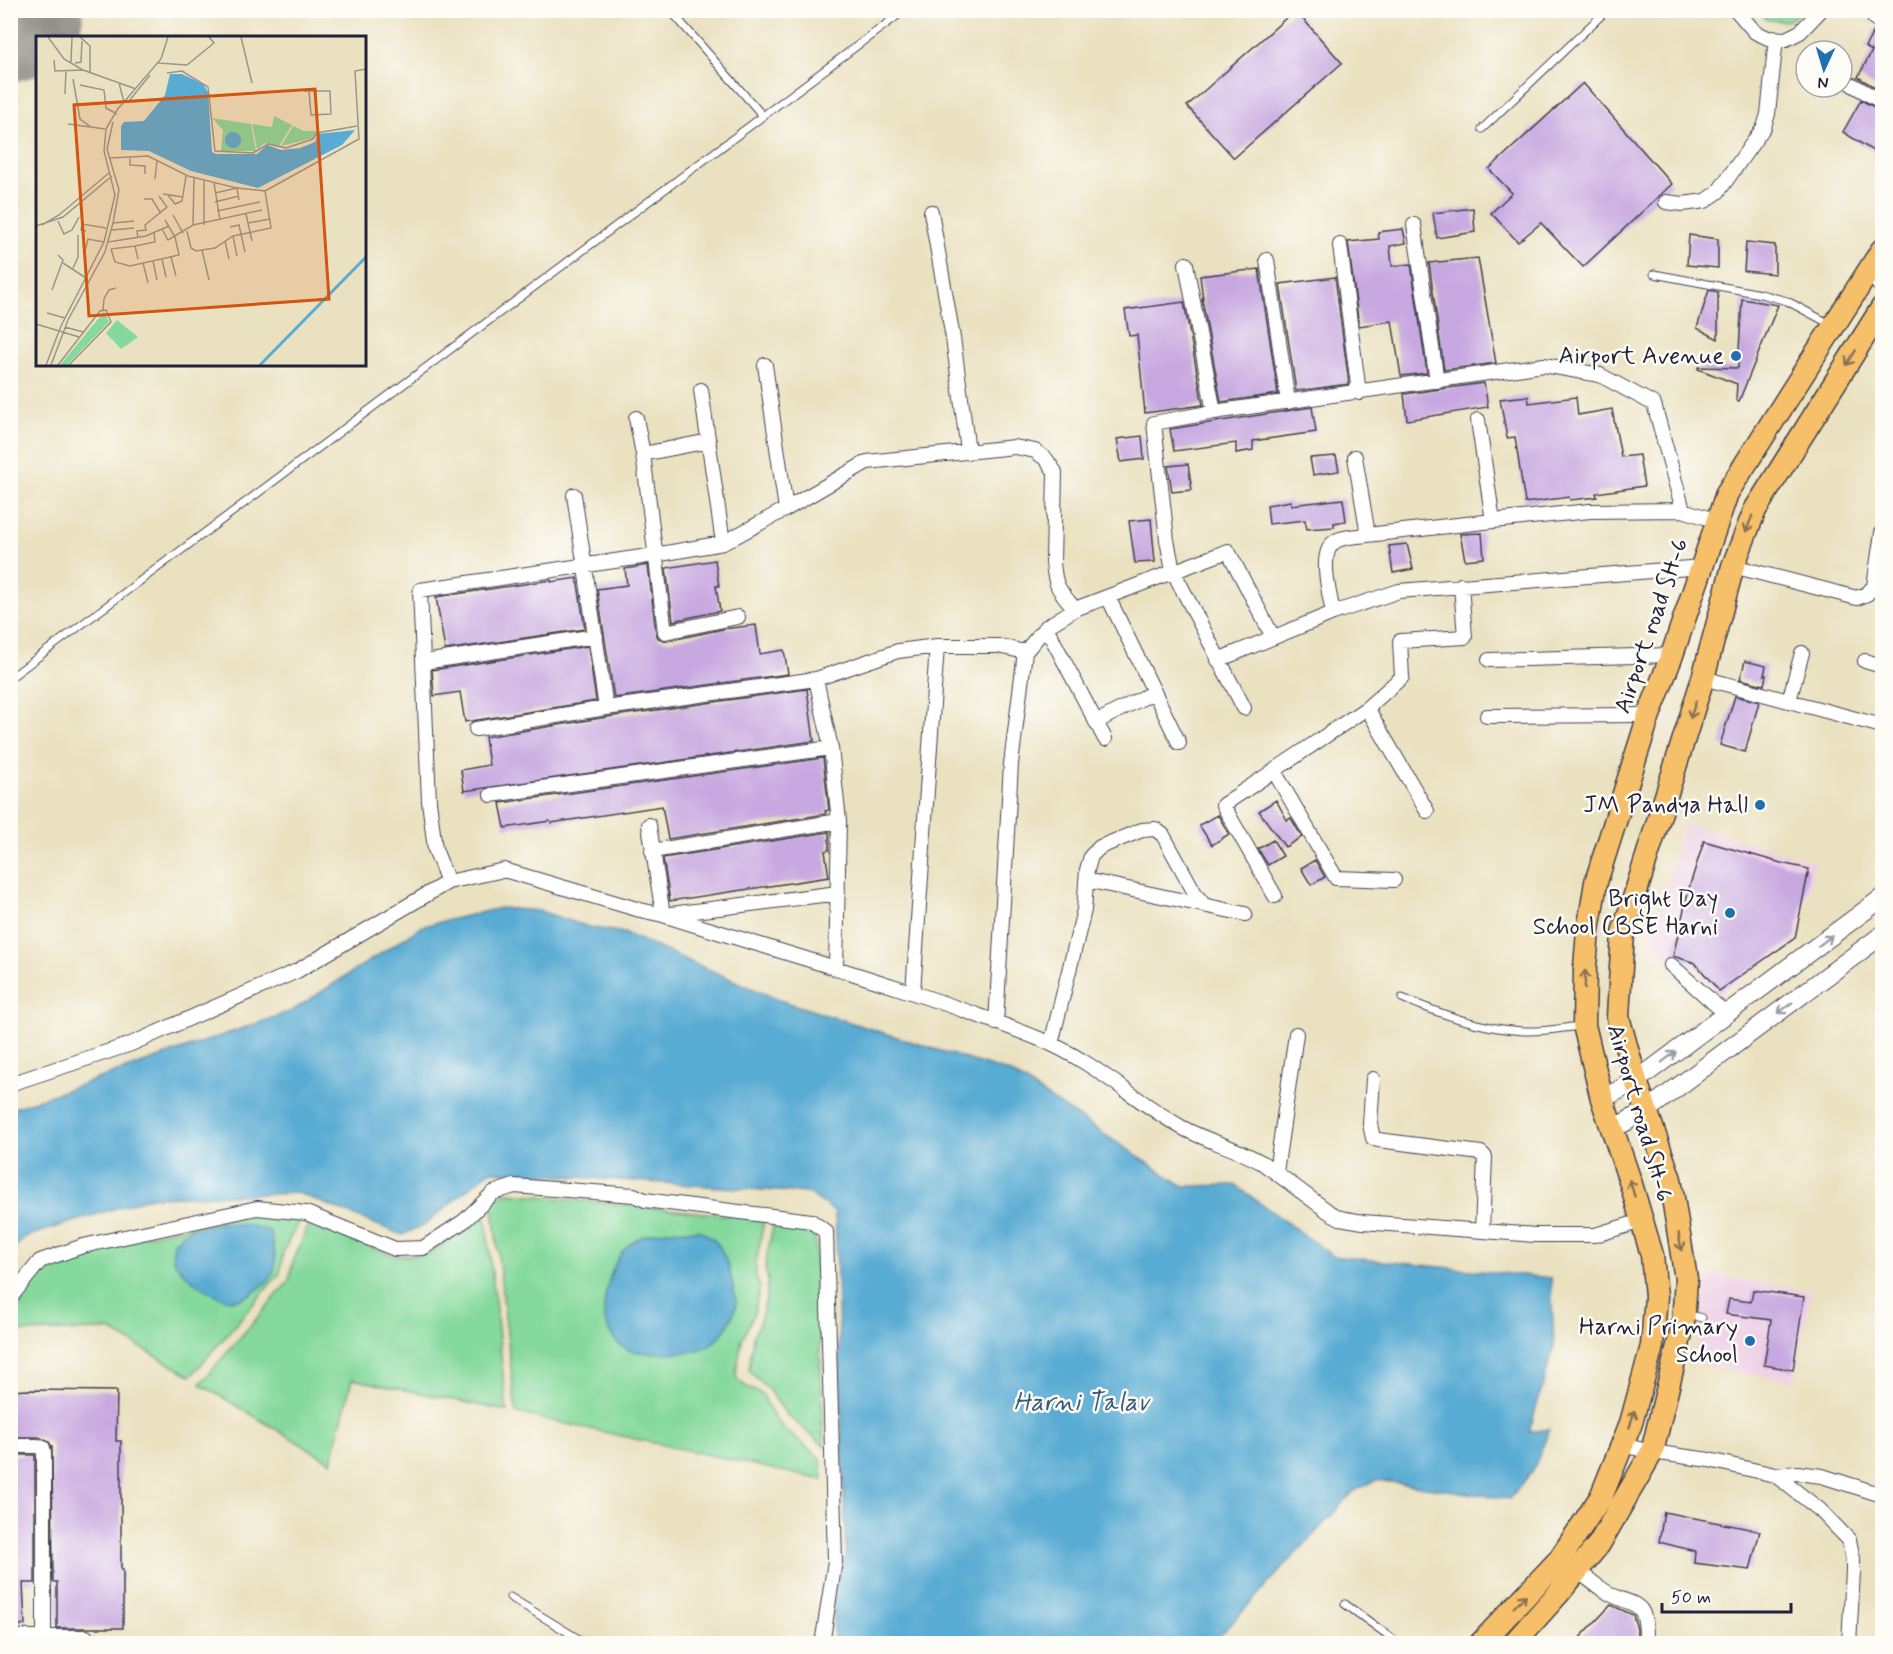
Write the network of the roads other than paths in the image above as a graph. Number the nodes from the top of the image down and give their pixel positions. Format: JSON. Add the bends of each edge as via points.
{"nodes":[{"id":1,"x":670,"y":10,"type":"edge"},
{"id":2,"x":905,"y":10,"type":"edge"},
{"id":3,"x":1607,"y":10,"type":"edge"},
{"id":4,"x":1736,"y":10,"type":"edge"},
{"id":5,"x":1821,"y":10,"type":"edge"},
{"id":6,"x":1776,"y":38,"type":"junction"},
{"id":7,"x":1854,"y":86,"type":"edge"},
{"id":8,"x":1882,"y":102,"type":"edge"},
{"id":9,"x":763,"y":116,"type":"junction"},
{"id":10,"x":1482,"y":129,"type":"dead end"},
{"id":11,"x":1666,"y":202,"type":"dead end"},
{"id":12,"x":931,"y":212,"type":"dead end"},
{"id":13,"x":1414,"y":225,"type":"dead end"},
{"id":14,"x":1340,"y":245,"type":"dead end"},
{"id":15,"x":1882,"y":250,"type":"edge"},
{"id":16,"x":1267,"y":260,"type":"dead end"},
{"id":17,"x":1186,"y":264,"type":"dead end"},
{"id":18,"x":1654,"y":274,"type":"dead end"},
{"id":19,"x":1876,"y":280,"type":"edge"},
{"id":20,"x":1882,"y":308,"type":"edge"},
{"id":21,"x":1835,"y":326,"type":"junction"},
{"id":22,"x":765,"y":365,"type":"dead end"},
{"id":23,"x":1437,"y":381,"type":"junction"},
{"id":24,"x":701,"y":390,"type":"dead end"},
{"id":25,"x":1359,"y":393,"type":"junction"},
{"id":26,"x":1288,"y":402,"type":"junction"},
{"id":27,"x":1214,"y":412,"type":"junction"},
{"id":28,"x":636,"y":418,"type":"dead end"},
{"id":29,"x":1478,"y":420,"type":"dead end"},
{"id":30,"x":709,"y":441,"type":"junction"},
{"id":31,"x":968,"y":451,"type":"junction"},
{"id":32,"x":643,"y":453,"type":"junction"},
{"id":33,"x":1356,"y":457,"type":"dead end"},
{"id":34,"x":574,"y":495,"type":"dead end"},
{"id":35,"x":786,"y":509,"type":"junction"},
{"id":36,"x":1683,"y":510,"type":"junction"},
{"id":37,"x":1717,"y":520,"type":"junction"},
{"id":38,"x":1493,"y":521,"type":"junction"},
{"id":39,"x":1882,"y":533,"type":"edge"},
{"id":40,"x":1368,"y":535,"type":"junction"},
{"id":41,"x":723,"y":543,"type":"junction"},
{"id":42,"x":655,"y":555,"type":"junction"},
{"id":43,"x":584,"y":565,"type":"junction"},
{"id":44,"x":1733,"y":566,"type":"junction"},
{"id":45,"x":1702,"y":567,"type":"junction"},
{"id":46,"x":1173,"y":571,"type":"junction"},
{"id":47,"x":1461,"y":585,"type":"junction"},
{"id":48,"x":1108,"y":597,"type":"junction"},
{"id":49,"x":1075,"y":609,"type":"junction"},
{"id":50,"x":1333,"y":613,"type":"junction"},
{"id":51,"x":738,"y":617,"type":"dead end"},
{"id":52,"x":1046,"y":627,"type":"junction"},
{"id":53,"x":596,"y":636,"type":"junction"},
{"id":54,"x":1273,"y":637,"type":"junction"},
{"id":55,"x":937,"y":646,"type":"junction"},
{"id":56,"x":1025,"y":652,"type":"junction"},
{"id":57,"x":1802,"y":653,"type":"dead end"},
{"id":58,"x":1672,"y":655,"type":"junction"},
{"id":59,"x":1218,"y":660,"type":"junction"},
{"id":60,"x":1489,"y":660,"type":"dead end"},
{"id":61,"x":1865,"y":661,"type":"dead end"},
{"id":62,"x":424,"y":662,"type":"junction"},
{"id":63,"x":1882,"y":666,"type":"edge"},
{"id":64,"x":10,"y":678,"type":"edge"},
{"id":65,"x":1703,"y":678,"type":"junction"},
{"id":66,"x":816,"y":679,"type":"junction"},
{"id":67,"x":1154,"y":692,"type":"junction"},
{"id":68,"x":1789,"y":701,"type":"junction"},
{"id":69,"x":606,"y":708,"type":"junction"},
{"id":70,"x":1244,"y":708,"type":"dead end"},
{"id":71,"x":1367,"y":708,"type":"junction"},
{"id":72,"x":1649,"y":715,"type":"junction"},
{"id":73,"x":1487,"y":716,"type":"dead end"},
{"id":74,"x":1096,"y":722,"type":"junction"},
{"id":75,"x":1882,"y":726,"type":"edge"},
{"id":76,"x":476,"y":729,"type":"dead end"},
{"id":77,"x":1105,"y":739,"type":"dead end"},
{"id":78,"x":1179,"y":743,"type":"dead end"},
{"id":79,"x":831,"y":748,"type":"junction"},
{"id":80,"x":1274,"y":771,"type":"junction"},
{"id":81,"x":491,"y":795,"type":"dead end"},
{"id":82,"x":1427,"y":810,"type":"dead end"},
{"id":83,"x":839,"y":821,"type":"junction"},
{"id":84,"x":649,"y":825,"type":"dead end"},
{"id":85,"x":652,"y":851,"type":"junction"},
{"id":86,"x":1086,"y":880,"type":"junction"},
{"id":87,"x":1394,"y":880,"type":"dead end"},
{"id":88,"x":448,"y":882,"type":"junction"},
{"id":89,"x":1596,"y":882,"type":"junction"},
{"id":90,"x":838,"y":893,"type":"junction"},
{"id":91,"x":1634,"y":894,"type":"junction"},
{"id":92,"x":1275,"y":896,"type":"dead end"},
{"id":93,"x":1882,"y":898,"type":"edge"},
{"id":94,"x":1204,"y":906,"type":"junction"},
{"id":95,"x":1245,"y":914,"type":"dead end"},
{"id":96,"x":663,"y":915,"type":"junction"},
{"id":97,"x":1882,"y":935,"type":"edge"},
{"id":98,"x":1671,"y":965,"type":"dead end"},
{"id":99,"x":836,"y":969,"type":"junction"},
{"id":100,"x":913,"y":992,"type":"junction"},
{"id":101,"x":1402,"y":998,"type":"dead end"},
{"id":102,"x":1726,"y":1014,"type":"junction"},
{"id":103,"x":996,"y":1023,"type":"junction"},
{"id":104,"x":1584,"y":1025,"type":"junction"},
{"id":105,"x":1296,"y":1034,"type":"dead end"},
{"id":106,"x":1051,"y":1044,"type":"junction"},
{"id":107,"x":1373,"y":1079,"type":"dead end"},
{"id":108,"x":1636,"y":1081,"type":"junction"},
{"id":109,"x":10,"y":1084,"type":"edge"},
{"id":110,"x":1602,"y":1099,"type":"junction"},
{"id":111,"x":1647,"y":1110,"type":"junction"},
{"id":112,"x":1611,"y":1130,"type":"junction"},
{"id":113,"x":1276,"y":1172,"type":"junction"},
{"id":114,"x":1642,"y":1221,"type":"junction"},
{"id":115,"x":1482,"y":1231,"type":"junction"},
{"id":116,"x":10,"y":1298,"type":"edge"},
{"id":117,"x":1622,"y":1445,"type":"junction"},
{"id":118,"x":10,"y":1446,"type":"edge"},
{"id":119,"x":1652,"y":1452,"type":"junction"},
{"id":120,"x":1775,"y":1475,"type":"junction"},
{"id":121,"x":1882,"y":1495,"type":"edge"},
{"id":122,"x":1568,"y":1566,"type":"junction"},
{"id":123,"x":510,"y":1597,"type":"dead end"},
{"id":124,"x":1345,"y":1604,"type":"dead end"},
{"id":125,"x":10,"y":1637,"type":"edge"},
{"id":126,"x":86,"y":1637,"type":"dead end"},
{"id":127,"x":44,"y":1638,"type":"junction"},
{"id":128,"x":587,"y":1644,"type":"edge"},
{"id":129,"x":822,"y":1644,"type":"edge"},
{"id":130,"x":1400,"y":1644,"type":"edge"},
{"id":131,"x":1480,"y":1644,"type":"edge"},
{"id":132,"x":1513,"y":1644,"type":"edge"},
{"id":133,"x":1646,"y":1644,"type":"edge"},
{"id":134,"x":1849,"y":1644,"type":"edge"}],
"edges":[{"from":1,"to":9,"type":"lane"},
{"from":2,"to":9,"type":"lane"},
{"from":3,"to":10,"type":"lane"},
{"from":4,"to":6,"type":"street","via":[[1755,32]]},
{"from":5,"to":6,"type":"street","via":[[1800,32],[1786,39]]},
{"from":6,"to":11,"type":"street","via":[[1764,127],[1718,192],[1705,201]]},
{"from":7,"to":8,"type":"street"},
{"from":9,"to":64,"type":"lane"},
{"from":12,"to":31,"type":"street"},
{"from":13,"to":23,"type":"street"},
{"from":14,"to":25,"type":"street"},
{"from":15,"to":19,"type":"main road","name":"Airport road SH-6"},
{"from":16,"to":26,"type":"street"},
{"from":17,"to":27,"type":"street"},
{"from":18,"to":21,"type":"lane","via":[[1787,301]]},
{"from":19,"to":21,"type":"main road","name":"Airport road SH-6"},
{"from":20,"to":44,"type":"main road","one_way":true,"via":[[1755,510]]},
{"from":21,"to":37,"type":"main road","name":"Airport road SH-6","via":[[1727,493]]},
{"from":22,"to":35,"type":"street"},
{"from":23,"to":25,"type":"street"},
{"from":23,"to":36,"type":"street","via":[[1544,365],[1600,375],[1654,404]]},
{"from":24,"to":30,"type":"street"},
{"from":25,"to":26,"type":"street"},
{"from":26,"to":27,"type":"street"},
{"from":27,"to":46,"type":"street","via":[[1154,423]]},
{"from":28,"to":32,"type":"street"},
{"from":29,"to":38,"type":"street"},
{"from":30,"to":32,"type":"street"},
{"from":30,"to":41,"type":"street"},
{"from":31,"to":35,"type":"street","via":[[867,462]]},
{"from":31,"to":49,"type":"street","via":[[1015,447],[1035,451],[1055,472],[1054,574],[1058,588]]},
{"from":32,"to":42,"type":"street"},
{"from":33,"to":40,"type":"street"},
{"from":34,"to":43,"type":"street"},
{"from":35,"to":41,"type":"street"},
{"from":36,"to":37,"type":"street"},
{"from":36,"to":38,"type":"street","via":[[1590,511]]},
{"from":37,"to":45,"type":"main road","name":"Airport road SH-6"},
{"from":38,"to":40,"type":"street"},
{"from":39,"to":44,"type":"street","via":[[1875,586],[1857,598]]},
{"from":40,"to":50,"type":"street","via":[[1334,541],[1327,552],[1325,564]]},
{"from":41,"to":42,"type":"street"},
{"from":42,"to":43,"type":"street"},
{"from":42,"to":51,"type":"street","via":[[665,632]]},
{"from":43,"to":53,"type":"street"},
{"from":43,"to":62,"type":"street","via":[[420,590]]},
{"from":44,"to":65,"type":"main road"},
{"from":45,"to":47,"type":"street"},
{"from":45,"to":58,"type":"main road","name":"Airport road SH-6"},
{"from":46,"to":48,"type":"street"},
{"from":46,"to":54,"type":"street","via":[[1228,551]]},
{"from":46,"to":59,"type":"street"},
{"from":47,"to":50,"type":"street","via":[[1399,591]]},
{"from":47,"to":71,"type":"street","via":[[1465,636],[1400,641],[1402,677]]},
{"from":48,"to":49,"type":"street"},
{"from":48,"to":67,"type":"street"},
{"from":49,"to":52,"type":"street"},
{"from":50,"to":54,"type":"street"},
{"from":52,"to":56,"type":"street"},
{"from":52,"to":74,"type":"street"},
{"from":53,"to":62,"type":"street"},
{"from":53,"to":69,"type":"street"},
{"from":54,"to":59,"type":"street"},
{"from":55,"to":56,"type":"street","via":[[998,646]]},
{"from":55,"to":66,"type":"street","via":[[898,651]]},
{"from":55,"to":100,"type":"street"},
{"from":56,"to":103,"type":"street","via":[[1011,765]]},
{"from":57,"to":68,"type":"street"},
{"from":58,"to":60,"type":"street"},
{"from":58,"to":72,"type":"main road","name":"Airport road SH-6"},
{"from":59,"to":70,"type":"street"},
{"from":61,"to":63,"type":"street"},
{"from":62,"to":88,"type":"street","via":[[429,801],[435,849]]},
{"from":65,"to":68,"type":"street"},
{"from":65,"to":91,"type":"main road","one_way":true},
{"from":66,"to":69,"type":"street"},
{"from":66,"to":79,"type":"street"},
{"from":67,"to":74,"type":"street"},
{"from":67,"to":78,"type":"street"},
{"from":68,"to":75,"type":"street"},
{"from":69,"to":76,"type":"street"},
{"from":71,"to":80,"type":"street"},
{"from":71,"to":82,"type":"street"},
{"from":72,"to":73,"type":"street"},
{"from":72,"to":89,"type":"main road","name":"Airport road SH-6"},
{"from":74,"to":77,"type":"street"},
{"from":79,"to":81,"type":"street"},
{"from":79,"to":83,"type":"street"},
{"from":80,"to":87,"type":"street","via":[[1315,854],[1336,878]]},
{"from":80,"to":92,"type":"street","via":[[1223,805]]},
{"from":83,"to":85,"type":"street"},
{"from":83,"to":90,"type":"street"},
{"from":84,"to":85,"type":"street"},
{"from":85,"to":96,"type":"street"},
{"from":86,"to":94,"type":"street"},
{"from":86,"to":94,"type":"street","via":[[1091,856],[1100,847],[1142,830],[1155,829],[1163,835]]},
{"from":86,"to":106,"type":"street","via":[[1084,910]]},
{"from":88,"to":96,"type":"street","via":[[504,870]]},
{"from":88,"to":109,"type":"street","via":[[297,971],[131,1044]]},
{"from":89,"to":91,"type":"main road"},
{"from":104,"to":89,"type":"main road","name":"Airport road SH-6","one_way":true,"via":[[1588,931]]},
{"from":90,"to":96,"type":"street"},
{"from":90,"to":99,"type":"street"},
{"from":91,"to":108,"type":"main road","via":[[1623,933],[1618,1017]]},
{"from":102,"to":93,"type":"street","one_way":true},
{"from":94,"to":95,"type":"street"},
{"from":96,"to":99,"type":"street"},
{"from":97,"to":111,"type":"street","one_way":true},
{"from":98,"to":102,"type":"street"},
{"from":99,"to":100,"type":"street"},
{"from":100,"to":103,"type":"street"},
{"from":101,"to":104,"type":"lane","via":[[1482,1026],[1525,1031]]},
{"from":108,"to":102,"type":"street","one_way":true},
{"from":103,"to":106,"type":"street"},
{"from":104,"to":110,"type":"main road","name":"Airport road SH-6"},
{"from":105,"to":113,"type":"street"},
{"from":106,"to":113,"type":"street","via":[[1180,1126],[1251,1156]]},
{"from":107,"to":115,"type":"street","via":[[1372,1138],[1481,1153],[1485,1157]]},
{"from":108,"to":110,"type":"street"},
{"from":108,"to":111,"type":"main road"},
{"from":110,"to":112,"type":"main road","name":"Airport road SH-6"},
{"from":111,"to":112,"type":"street"},
{"from":111,"to":119,"type":"main road","one_way":true,"via":[[1670,1179],[1693,1316],[1683,1325]]},
{"from":114,"to":112,"type":"main road","name":"Airport road SH-6","one_way":true},
{"from":113,"to":115,"type":"street","via":[[1340,1218]]},
{"from":114,"to":115,"type":"street","via":[[1595,1235]]},
{"from":117,"to":114,"type":"main road","name":"Airport road SH-6","one_way":true,"via":[[1652,1346],[1656,1296],[1652,1255]]},
{"from":116,"to":129,"type":"street","via":[[40,1261],[82,1246],[257,1208],[306,1213],[395,1249],[423,1248],[464,1221],[493,1193],[514,1186],[634,1195],[645,1200],[811,1221],[826,1232],[836,1561]]},
{"from":117,"to":119,"type":"street"},
{"from":117,"to":122,"type":"main road","name":"Airport road SH-6"},
{"from":118,"to":127,"type":"street","via":[[43,1448]]},
{"from":119,"to":120,"type":"street"},
{"from":119,"to":122,"type":"main road","via":[[1599,1544]]},
{"from":120,"to":121,"type":"street","via":[[1822,1476]]},
{"from":120,"to":134,"type":"street","via":[[1820,1510],[1850,1540],[1853,1571]]},
{"from":131,"to":122,"type":"main road","name":"Airport road SH-6","one_way":true},
{"from":122,"to":132,"type":"main road","via":[[1557,1596]]},
{"from":122,"to":133,"type":"street","via":[[1615,1597],[1637,1604],[1646,1617]]},
{"from":123,"to":128,"type":"lane"},
{"from":124,"to":130,"type":"lane"},
{"from":125,"to":127,"type":"street"},
{"from":126,"to":127,"type":"street"}]}
